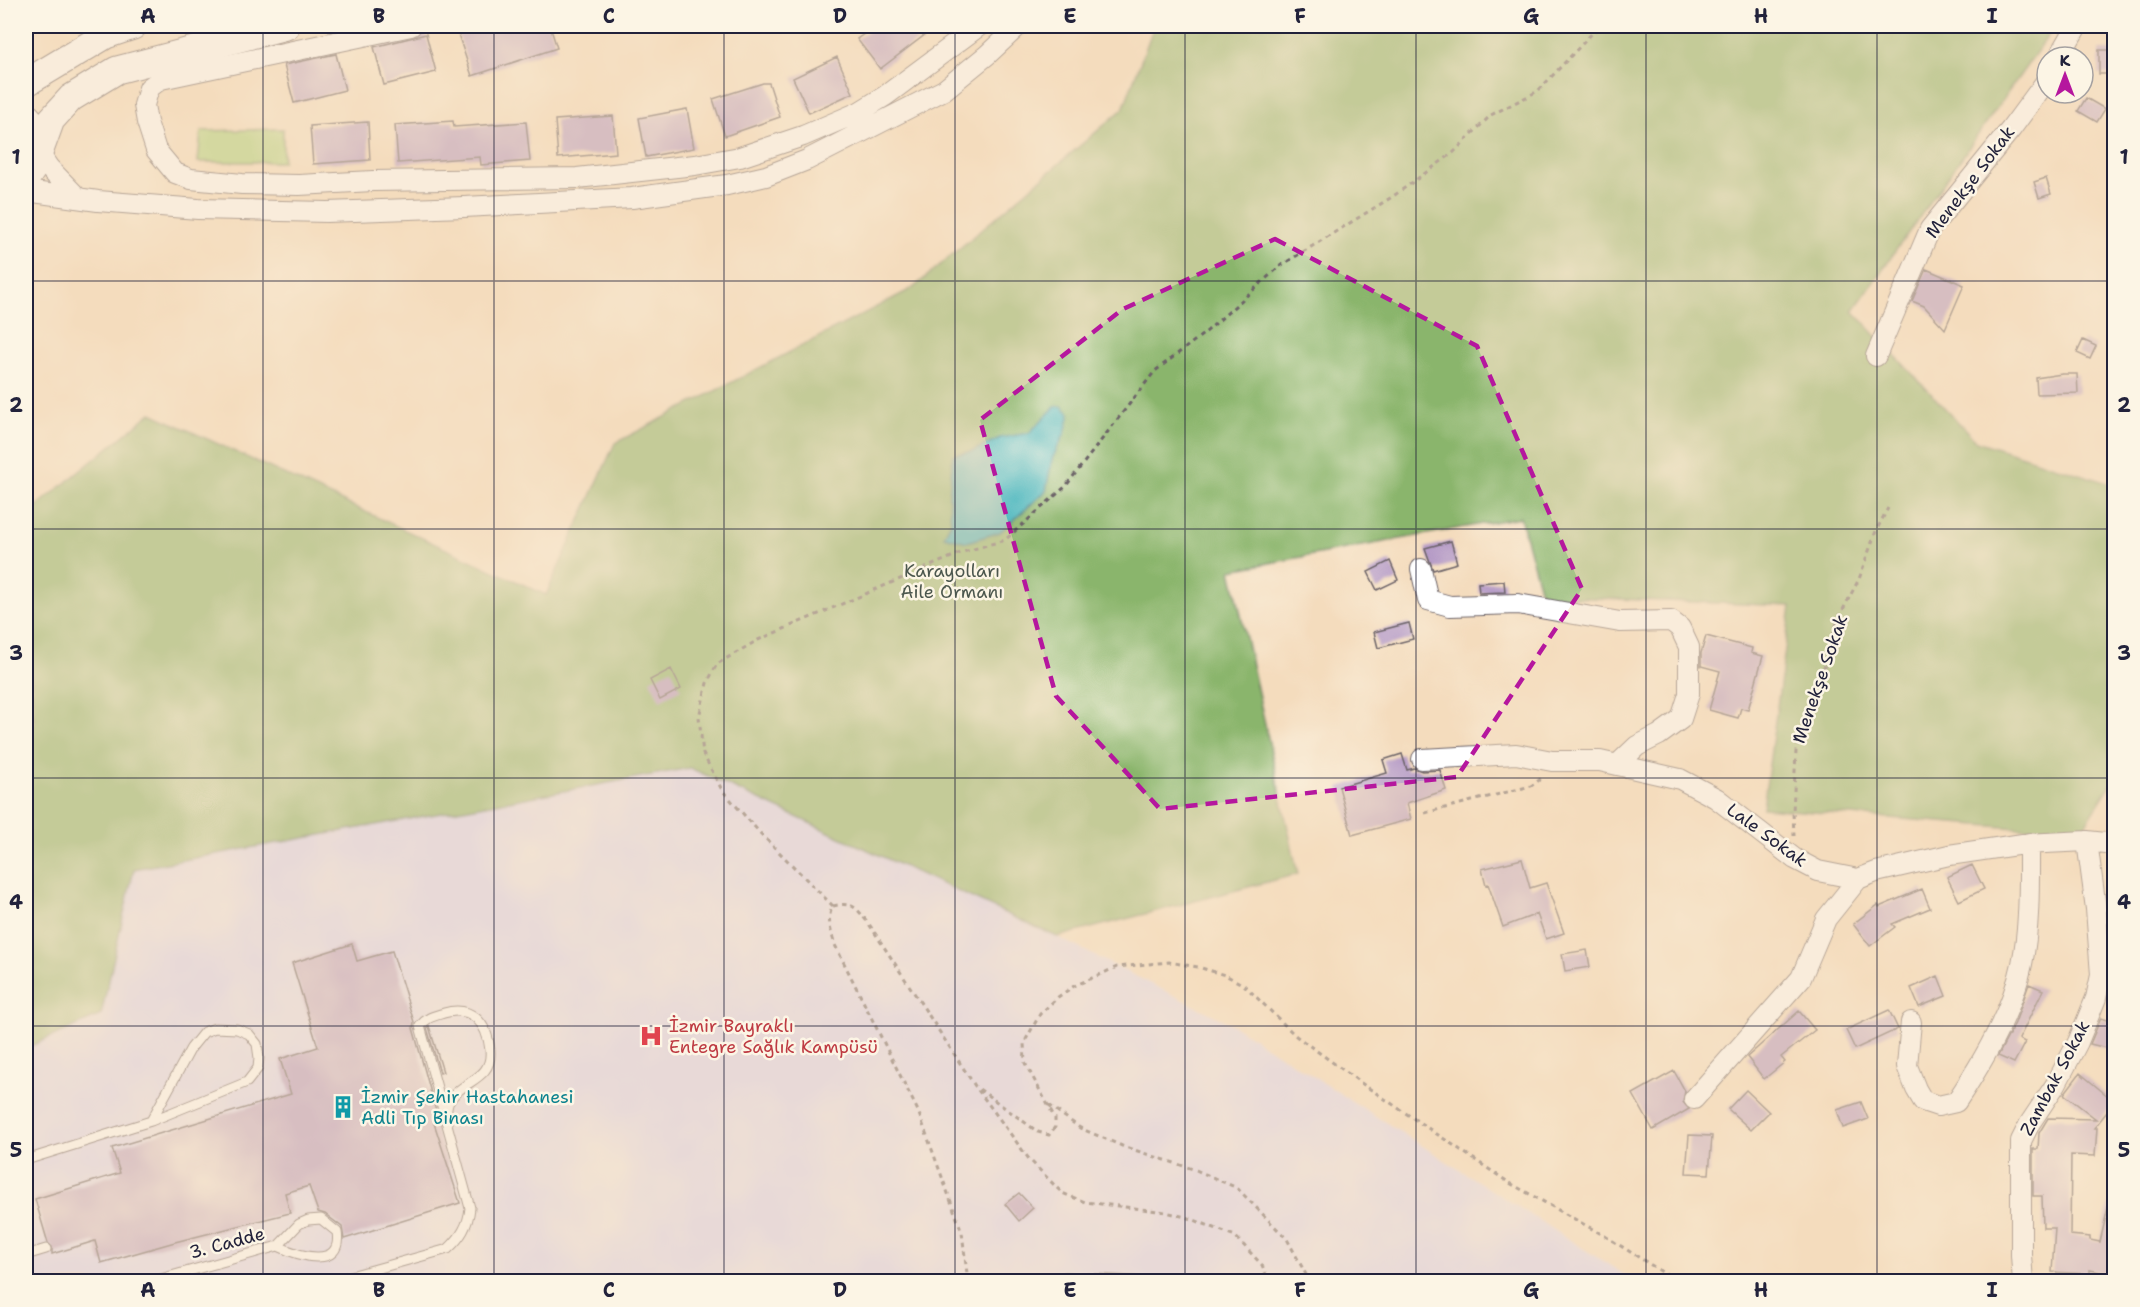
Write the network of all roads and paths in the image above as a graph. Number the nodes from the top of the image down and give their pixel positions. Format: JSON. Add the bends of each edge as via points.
{"nodes":[{"id":1,"x":133,"y":26,"type":"edge"},
{"id":2,"x":411,"y":26,"type":"edge"},
{"id":3,"x":979,"y":26,"type":"edge"},
{"id":4,"x":1018,"y":26,"type":"edge"},
{"id":5,"x":1599,"y":26,"type":"edge"},
{"id":6,"x":2077,"y":26,"type":"edge"},
{"id":7,"x":285,"y":35,"type":"edge"},
{"id":8,"x":2066,"y":45,"type":"edge"},
{"id":9,"x":26,"y":83,"type":"edge"},
{"id":10,"x":2035,"y":96,"type":"edge"},
{"id":11,"x":26,"y":116,"type":"edge"},
{"id":12,"x":39,"y":153,"type":"junction"},
{"id":13,"x":26,"y":178,"type":"edge"},
{"id":14,"x":26,"y":191,"type":"edge"},
{"id":15,"x":77,"y":197,"type":"junction"},
{"id":16,"x":1876,"y":356,"type":"dead end"},
{"id":17,"x":1888,"y":508,"type":"dead end"},
{"id":18,"x":1421,"y":569,"type":"dead end"},
{"id":19,"x":1422,"y":759,"type":"dead end"},
{"id":20,"x":1552,"y":761,"type":"junction"},
{"id":21,"x":1617,"y":765,"type":"junction"},
{"id":22,"x":1425,"y":813,"type":"dead end"},
{"id":23,"x":2087,"y":841,"type":"junction"},
{"id":24,"x":2029,"y":843,"type":"junction"},
{"id":25,"x":2115,"y":844,"type":"edge"},
{"id":26,"x":1795,"y":859,"type":"junction"},
{"id":27,"x":1858,"y":879,"type":"junction"},
{"id":28,"x":833,"y":906,"type":"junction"},
{"id":29,"x":1911,"y":1022,"type":"dead end"},
{"id":30,"x":975,"y":1086,"type":"junction"},
{"id":31,"x":1694,"y":1099,"type":"dead end"},
{"id":32,"x":1047,"y":1104,"type":"junction"},
{"id":33,"x":446,"y":1115,"type":"junction"},
{"id":34,"x":151,"y":1120,"type":"junction"},
{"id":35,"x":26,"y":1160,"type":"edge"},
{"id":36,"x":278,"y":1246,"type":"junction"},
{"id":37,"x":46,"y":1250,"type":"dead end"},
{"id":38,"x":26,"y":1255,"type":"edge"},
{"id":39,"x":150,"y":1281,"type":"edge"},
{"id":40,"x":328,"y":1281,"type":"edge"},
{"id":41,"x":968,"y":1281,"type":"edge"},
{"id":42,"x":1038,"y":1281,"type":"edge"},
{"id":43,"x":1150,"y":1281,"type":"edge"},
{"id":44,"x":1269,"y":1281,"type":"edge"},
{"id":45,"x":1310,"y":1281,"type":"edge"},
{"id":46,"x":1678,"y":1281,"type":"edge"},
{"id":47,"x":2023,"y":1281,"type":"edge"}],
"edges":[{"from":1,"to":9,"type":"main road","via":[[106,35]]},
{"from":2,"to":7,"type":"street"},
{"from":3,"to":7,"type":"street","via":[[859,112],[803,136],[706,163],[577,178],[299,185],[191,179],[175,173],[156,150],[147,122],[144,105],[149,87],[161,79]]},
{"from":4,"to":15,"type":"street","via":[[944,90],[807,160],[766,176],[727,185],[632,198],[327,212],[198,208]]},
{"from":5,"to":28,"type":"path","via":[[1538,91],[1491,115],[1453,153],[1280,266],[1155,371],[1065,487],[1005,540],[963,552],[758,640],[717,663],[707,683],[699,717],[703,754],[722,790]]},
{"from":6,"to":8,"type":"street"},
{"from":7,"to":12,"type":"main road","via":[[117,70],[71,98],[51,120]]},
{"from":10,"to":16,"type":"street","name":"Menekşe Sokak","via":[[1930,229]]},
{"from":11,"to":12,"type":"main road","via":[[35,128]]},
{"from":12,"to":13,"type":"main road"},
{"from":12,"to":15,"type":"street"},
{"from":14,"to":15,"type":"street"},
{"from":17,"to":26,"type":"path","name":"Menekşe Sokak","via":[[1839,619],[1796,751]]},
{"from":18,"to":21,"type":"street","via":[[1428,600],[1450,606],[1518,604],[1620,622],[1671,621],[1680,628],[1689,647],[1689,694],[1681,719],[1637,746]]},
{"from":19,"to":20,"type":"street","name":"Lale Sokak","via":[[1516,754]]},
{"from":20,"to":21,"type":"street","name":"Lale Sokak"},
{"from":20,"to":22,"type":"path","via":[[1543,777],[1531,786]]},
{"from":21,"to":26,"type":"street","name":"Lale Sokak","via":[[1680,779],[1716,798]]},
{"from":23,"to":24,"type":"street","name":"Lale Sokak"},
{"from":23,"to":25,"type":"street","name":"Lale Sokak"},
{"from":23,"to":47,"type":"street","name":"Zambak Sokak","via":[[2101,975],[2078,1042],[2021,1141]]},
{"from":24,"to":27,"type":"street","name":"Lale Sokak","via":[[1948,855]]},
{"from":24,"to":29,"type":"street","via":[[2022,964],[1989,1047],[1956,1101],[1938,1106],[1923,1101],[1916,1089],[1907,1066]]},
{"from":26,"to":27,"type":"street","name":"Lale Sokak","via":[[1818,872]]},
{"from":27,"to":31,"type":"street","via":[[1826,919],[1801,978]]},
{"from":28,"to":30,"type":"path","via":[[855,906]]},
{"from":28,"to":41,"type":"path","via":[[829,926],[835,945],[918,1111],[956,1210]]},
{"from":30,"to":32,"type":"path","via":[[1038,1132],[1049,1135],[1055,1118]]},
{"from":30,"to":44,"type":"path","via":[[1029,1159],[1062,1193],[1085,1202],[1173,1214],[1235,1236],[1262,1265]]},
{"from":32,"to":45,"type":"path","via":[[1090,1133],[1237,1188],[1287,1239]]},
{"from":32,"to":46,"type":"path","via":[[1025,1063],[1024,1043],[1040,1014],[1058,997],[1117,967],[1169,962],[1198,967],[1244,985],[1296,1036],[1508,1182]]},
{"from":33,"to":33,"type":"lane","via":[[454,1095],[478,1080],[488,1065],[490,1052],[480,1022],[460,1010],[426,1018],[420,1026]]},
{"from":33,"to":40,"type":"lane","via":[[470,1208],[469,1221],[460,1238],[448,1249]]},
{"from":34,"to":34,"type":"lane","via":[[247,1082],[258,1068],[257,1044],[249,1034],[237,1029],[204,1032]]},
{"from":34,"to":35,"type":"lane"},
{"from":36,"to":36,"type":"lane","name":"3. Cadde","via":[[297,1255],[317,1258],[336,1247],[337,1232],[321,1219],[308,1220],[298,1224]]},
{"from":36,"to":39,"type":"lane","name":"3. Cadde"},
{"from":37,"to":38,"type":"lane"},
{"from":42,"to":43,"type":"lane","via":[[1066,1277]]}]}
